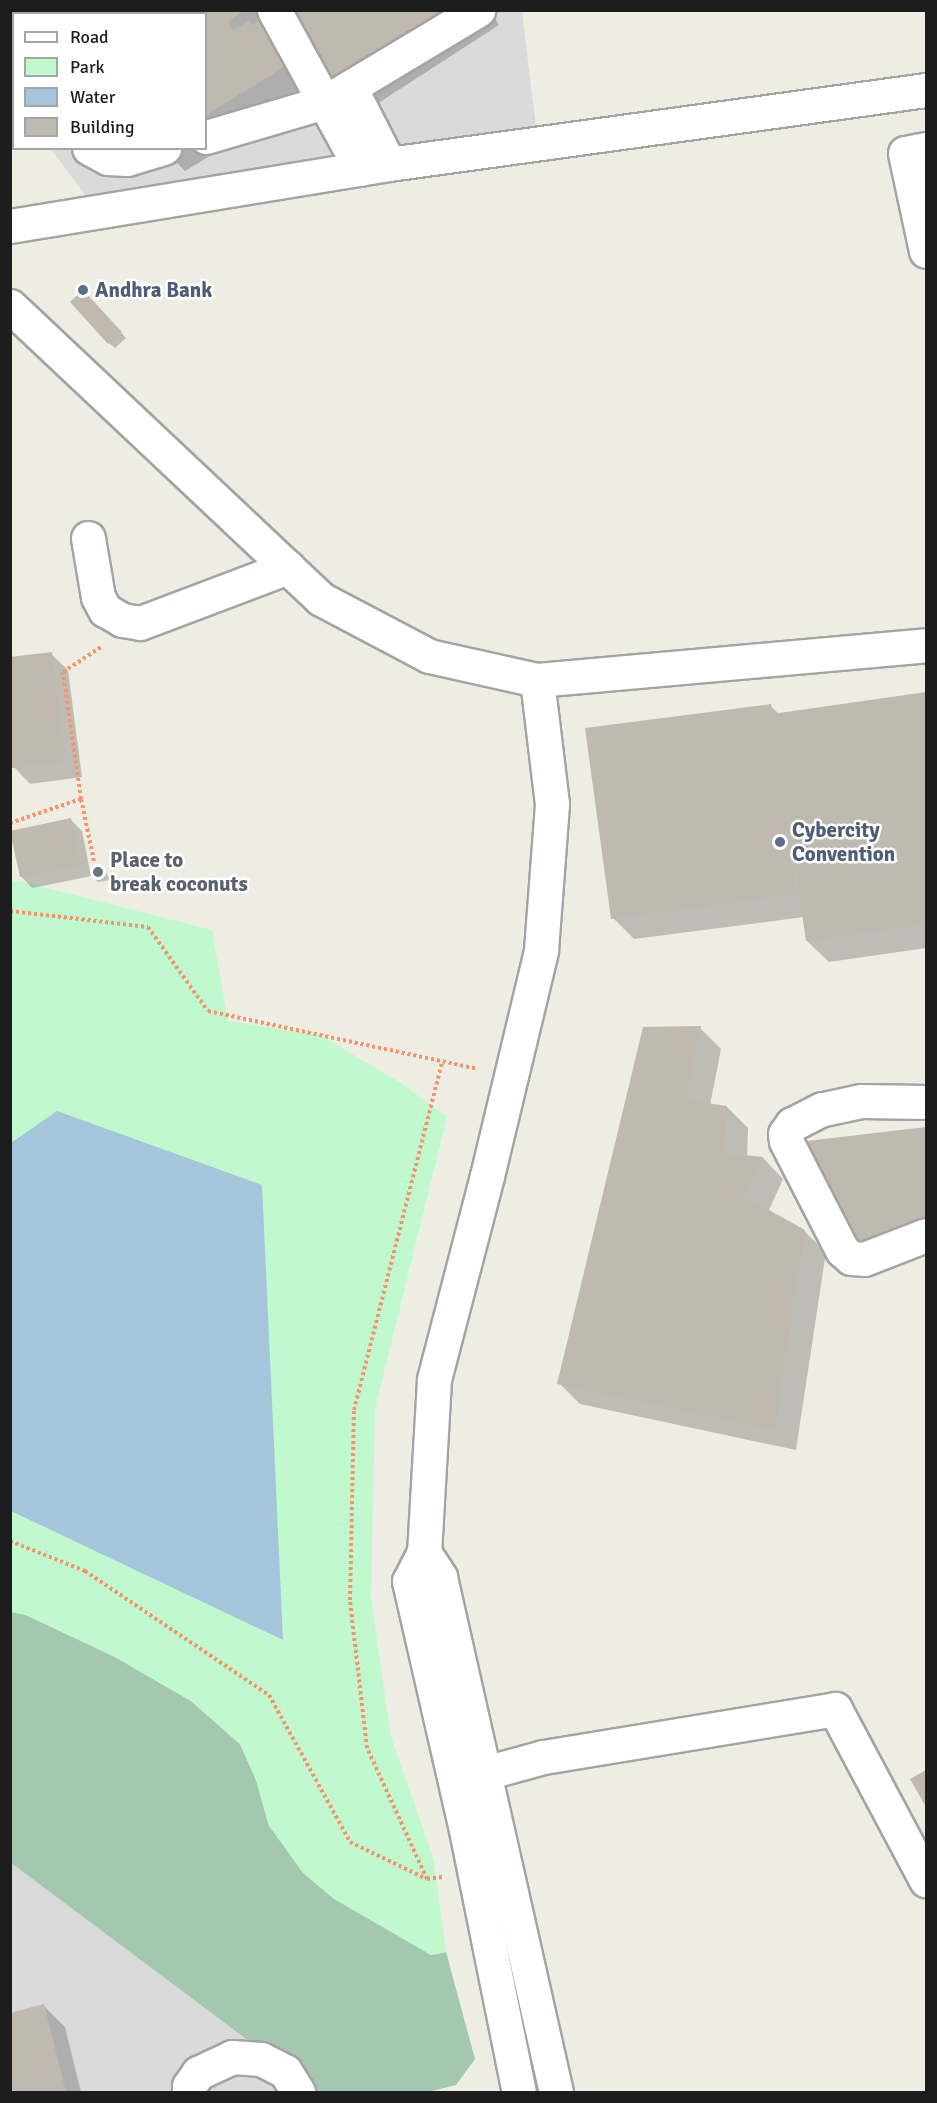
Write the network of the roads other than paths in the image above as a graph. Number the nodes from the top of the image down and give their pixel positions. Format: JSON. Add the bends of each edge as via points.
{"nodes":[{"id":1,"x":274,"y":10,"type":"edge"},
{"id":2,"x":478,"y":10,"type":"edge"},
{"id":3,"x":927,"y":90,"type":"edge"},
{"id":4,"x":337,"y":94,"type":"junction"},
{"id":5,"x":207,"y":136,"type":"edge"},
{"id":6,"x":927,"y":149,"type":"edge"},
{"id":7,"x":93,"y":150,"type":"edge"},
{"id":8,"x":157,"y":150,"type":"edge"},
{"id":9,"x":375,"y":166,"type":"junction"},
{"id":10,"x":10,"y":226,"type":"edge"},
{"id":11,"x":927,"y":250,"type":"edge"},
{"id":12,"x":11,"y":307,"type":"edge"},
{"id":13,"x":88,"y":538,"type":"dead end"},
{"id":14,"x":288,"y":567,"type":"junction"},
{"id":15,"x":927,"y":645,"type":"edge"},
{"id":16,"x":537,"y":680,"type":"junction"},
{"id":17,"x":927,"y":1102,"type":"edge"},
{"id":18,"x":927,"y":1235,"type":"edge"},
{"id":19,"x":424,"y":1552,"type":"junction"},
{"id":20,"x":484,"y":1773,"type":"junction"},
{"id":21,"x":927,"y":1880,"type":"edge"},
{"id":22,"x":189,"y":2092,"type":"edge"},
{"id":23,"x":298,"y":2092,"type":"edge"},
{"id":24,"x":519,"y":2092,"type":"edge"},
{"id":25,"x":556,"y":2092,"type":"edge"}],
"edges":[{"from":1,"to":4,"type":"street"},
{"from":2,"to":4,"type":"street"},
{"from":3,"to":9,"type":"street"},
{"from":4,"to":5,"type":"street"},
{"from":4,"to":9,"type":"street"},
{"from":6,"to":11,"type":"street","via":[[905,153]]},
{"from":7,"to":8,"type":"street","via":[[108,158],[126,159]]},
{"from":9,"to":10,"type":"street"},
{"from":12,"to":14,"type":"street"},
{"from":13,"to":14,"type":"street","via":[[98,597],[105,610],[122,620],[140,623]]},
{"from":14,"to":16,"type":"street","via":[[321,599],[429,656]]},
{"from":15,"to":16,"type":"street"},
{"from":16,"to":19,"type":"street","via":[[552,804],[541,951],[434,1380]]},
{"from":17,"to":18,"type":"street","via":[[861,1101],[822,1109],[792,1124],[785,1134],[842,1250],[851,1258],[864,1259]]},
{"from":19,"to":20,"type":"street","via":[[440,1577]]},
{"from":19,"to":24,"type":"street","via":[[409,1581]]},
{"from":20,"to":21,"type":"street","via":[[543,1757],[835,1708]]},
{"from":20,"to":25,"type":"street"},
{"from":22,"to":23,"type":"street","via":[[198,2073],[232,2057],[261,2059],[285,2071]]}]}
